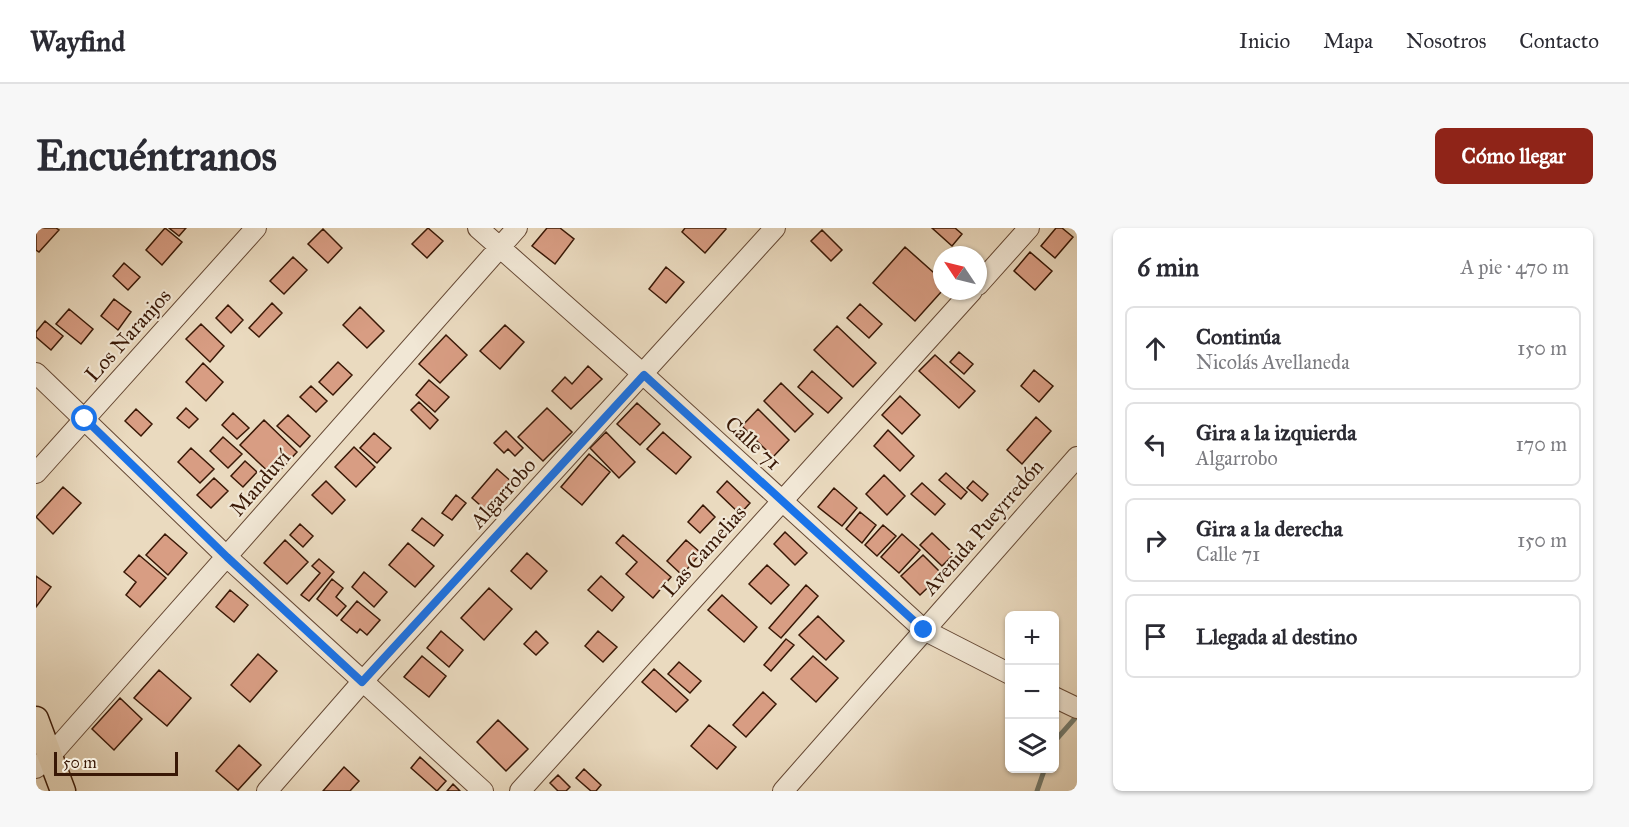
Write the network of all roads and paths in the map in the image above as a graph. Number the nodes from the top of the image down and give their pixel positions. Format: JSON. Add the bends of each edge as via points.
{"nodes":[{"id":1,"x":256,"y":228,"type":"edge"},
{"id":2,"x":478,"y":228,"type":"edge"},
{"id":3,"x":518,"y":228,"type":"edge"},
{"id":4,"x":775,"y":228,"type":"edge"},
{"id":5,"x":1029,"y":228,"type":"edge"},
{"id":6,"x":500,"y":248,"type":"junction"},
{"id":7,"x":987,"y":275,"type":"edge"},
{"id":8,"x":964,"y":300,"type":"edge"},
{"id":9,"x":36,"y":373,"type":"edge"},
{"id":10,"x":644,"y":375,"type":"junction"},
{"id":11,"x":85,"y":419,"type":"junction"},
{"id":12,"x":1077,"y":457,"type":"edge"},
{"id":13,"x":36,"y":473,"type":"edge"},
{"id":14,"x":781,"y":501,"type":"junction"},
{"id":15,"x":227,"y":557,"type":"junction"},
{"id":16,"x":924,"y":630,"type":"junction"},
{"id":17,"x":1005,"y":671,"type":"edge"},
{"id":18,"x":362,"y":682,"type":"junction"},
{"id":19,"x":1059,"y":699,"type":"edge"},
{"id":20,"x":1077,"y":708,"type":"edge"},
{"id":21,"x":36,"y":719,"type":"edge"},
{"id":22,"x":43,"y":762,"type":"edge"},
{"id":23,"x":63,"y":791,"type":"edge"},
{"id":24,"x":267,"y":791,"type":"edge"},
{"id":25,"x":483,"y":791,"type":"edge"},
{"id":26,"x":520,"y":791,"type":"edge"},
{"id":27,"x":783,"y":791,"type":"edge"}],
"edges":[{"from":1,"to":11,"type":"street","name":"Los Naranjos"},
{"from":2,"to":6,"type":"street","name":"Calle 71"},
{"from":3,"to":6,"type":"street","name":"Manduví"},
{"from":4,"to":10,"type":"street","name":"Algarrobo"},
{"from":5,"to":7,"type":"street"},
{"from":6,"to":10,"type":"street","name":"Calle 71"},
{"from":6,"to":15,"type":"street","name":"Manduví"},
{"from":8,"to":14,"type":"street","name":"Las Camelias"},
{"from":9,"to":11,"type":"street"},
{"from":10,"to":14,"type":"street","name":"Calle 71"},
{"from":10,"to":18,"type":"street","name":"Algarrobo"},
{"from":11,"to":13,"type":"street","name":"Los Naranjos"},
{"from":11,"to":15,"type":"street"},
{"from":12,"to":16,"type":"street","name":"Avenida Pueyrredón"},
{"from":14,"to":16,"type":"street","name":"Calle 71"},
{"from":14,"to":26,"type":"street","name":"Las Camelias"},
{"from":15,"to":18,"type":"street"},
{"from":15,"to":22,"type":"street","name":"Manduví"},
{"from":16,"to":17,"type":"street","name":"Calle 71"},
{"from":16,"to":27,"type":"street","name":"Avenida Pueyrredón"},
{"from":18,"to":24,"type":"street","name":"Algarrobo"},
{"from":18,"to":25,"type":"street"},
{"from":19,"to":20,"type":"street"},
{"from":21,"to":22,"type":"main road"},
{"from":22,"to":23,"type":"main road"}]}
